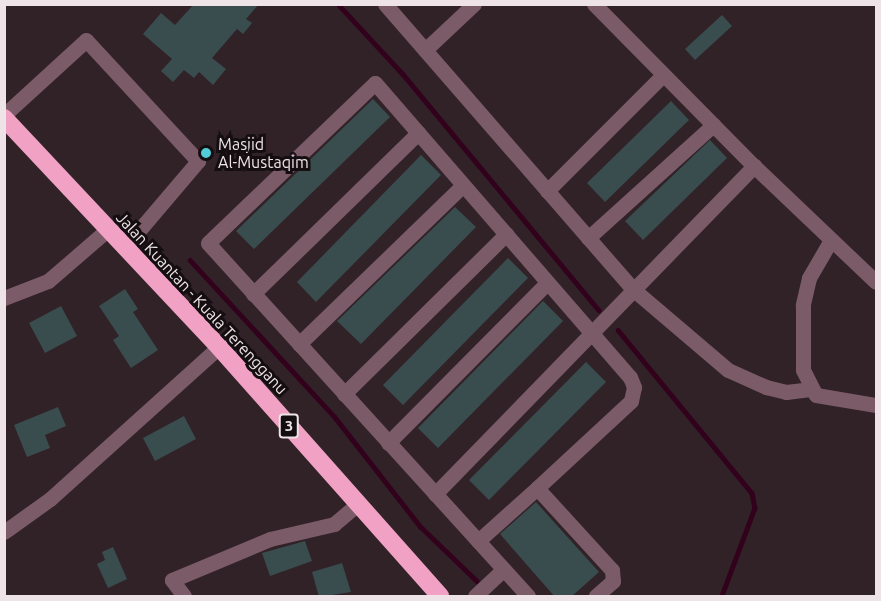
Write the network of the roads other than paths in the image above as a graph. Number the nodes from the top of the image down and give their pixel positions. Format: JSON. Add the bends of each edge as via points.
{"nodes":[{"id":1,"x":385,"y":4,"type":"edge"},
{"id":2,"x":474,"y":4,"type":"edge"},
{"id":3,"x":594,"y":4,"type":"edge"},
{"id":4,"x":425,"y":50,"type":"junction"},
{"id":5,"x":663,"y":75,"type":"junction"},
{"id":6,"x":4,"y":116,"type":"edge"},
{"id":7,"x":713,"y":125,"type":"junction"},
{"id":8,"x":418,"y":133,"type":"junction"},
{"id":9,"x":754,"y":166,"type":"junction"},
{"id":10,"x":463,"y":185,"type":"junction"},
{"id":11,"x":547,"y":191,"type":"junction"},
{"id":12,"x":107,"y":230,"type":"junction"},
{"id":13,"x":506,"y":234,"type":"junction"},
{"id":14,"x":588,"y":238,"type":"junction"},
{"id":15,"x":831,"y":240,"type":"junction"},
{"id":16,"x":124,"y":248,"type":"junction"},
{"id":17,"x":876,"y":282,"type":"edge"},
{"id":18,"x":547,"y":283,"type":"junction"},
{"id":19,"x":633,"y":290,"type":"junction"},
{"id":20,"x":253,"y":294,"type":"junction"},
{"id":21,"x":4,"y":298,"type":"edge"},
{"id":22,"x":591,"y":333,"type":"junction"},
{"id":23,"x":299,"y":344,"type":"junction"},
{"id":24,"x":219,"y":347,"type":"junction"},
{"id":25,"x":810,"y":389,"type":"junction"},
{"id":26,"x":344,"y":394,"type":"junction"},
{"id":27,"x":876,"y":405,"type":"edge"},
{"id":28,"x":388,"y":443,"type":"junction"},
{"id":29,"x":537,"y":488,"type":"junction"},
{"id":30,"x":435,"y":494,"type":"junction"},
{"id":31,"x":358,"y":504,"type":"junction"},
{"id":32,"x":4,"y":532,"type":"edge"},
{"id":33,"x":478,"y":542,"type":"junction"},
{"id":34,"x":503,"y":570,"type":"junction"},
{"id":35,"x":184,"y":597,"type":"edge"},
{"id":36,"x":440,"y":597,"type":"edge"},
{"id":37,"x":475,"y":597,"type":"edge"},
{"id":38,"x":528,"y":597,"type":"edge"},
{"id":39,"x":596,"y":597,"type":"edge"}],
"edges":[{"from":1,"to":4,"type":"street"},
{"from":2,"to":4,"type":"street"},
{"from":3,"to":5,"type":"street"},
{"from":4,"to":11,"type":"street"},
{"from":5,"to":7,"type":"street"},
{"from":5,"to":11,"type":"street"},
{"from":6,"to":12,"type":"highway","name":"Jalan Kuantan - Kuala Terengganu","number":"3"},
{"from":6,"to":16,"type":"street","via":[[86,40],[198,161]]},
{"from":7,"to":9,"type":"street"},
{"from":7,"to":14,"type":"street"},
{"from":8,"to":10,"type":"street"},
{"from":8,"to":20,"type":"street"},
{"from":8,"to":20,"type":"street","via":[[375,83],[208,243]]},
{"from":9,"to":15,"type":"street"},
{"from":9,"to":19,"type":"street"},
{"from":10,"to":13,"type":"street"},
{"from":10,"to":23,"type":"street"},
{"from":11,"to":14,"type":"street"},
{"from":12,"to":16,"type":"highway","name":"Jalan Kuantan - Kuala Terengganu","number":"3"},
{"from":12,"to":21,"type":"street","via":[[48,281]]},
{"from":13,"to":18,"type":"street"},
{"from":13,"to":26,"type":"street"},
{"from":14,"to":19,"type":"street"},
{"from":15,"to":17,"type":"street"},
{"from":15,"to":25,"type":"street","via":[[809,278],[803,305],[803,370]]},
{"from":16,"to":24,"type":"highway","name":"Jalan Kuantan - Kuala Terengganu","number":"3"},
{"from":18,"to":22,"type":"street"},
{"from":18,"to":28,"type":"street"},
{"from":19,"to":22,"type":"street"},
{"from":19,"to":25,"type":"street","via":[[728,370],[786,392]]},
{"from":20,"to":23,"type":"street"},
{"from":22,"to":29,"type":"street","via":[[630,377],[634,387],[631,400]]},
{"from":22,"to":30,"type":"street"},
{"from":23,"to":26,"type":"street"},
{"from":24,"to":31,"type":"highway","name":"Jalan Kuantan - Kuala Terengganu","number":"3"},
{"from":24,"to":32,"type":"street","via":[[46,503]]},
{"from":25,"to":27,"type":"street","via":[[833,401]]},
{"from":26,"to":28,"type":"street"},
{"from":28,"to":30,"type":"street"},
{"from":29,"to":33,"type":"street"},
{"from":29,"to":39,"type":"street","via":[[612,570],[613,580]]},
{"from":30,"to":33,"type":"street"},
{"from":31,"to":35,"type":"street","via":[[334,524],[270,539],[172,580]]},
{"from":31,"to":36,"type":"highway","name":"Jalan Kuantan - Kuala Terengganu","number":"3"},
{"from":33,"to":34,"type":"street"},
{"from":34,"to":37,"type":"street"},
{"from":34,"to":38,"type":"street"}]}
